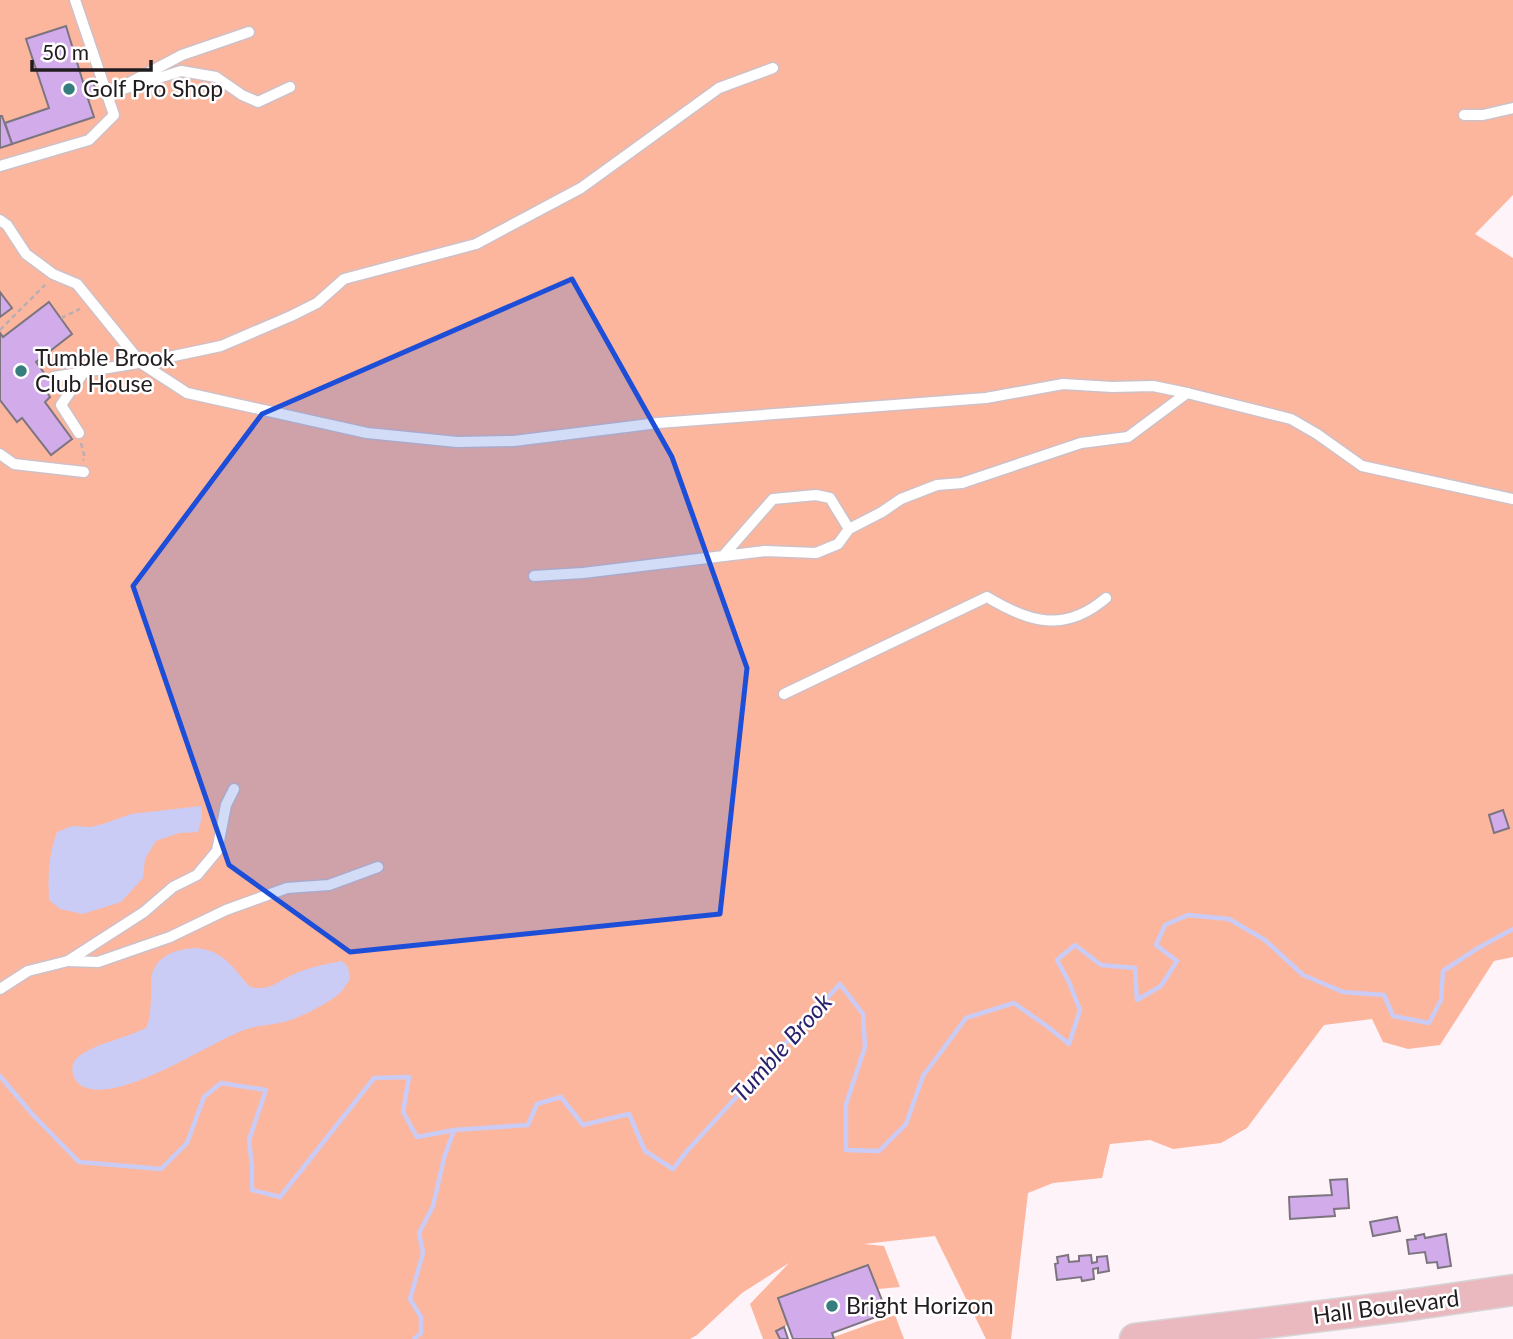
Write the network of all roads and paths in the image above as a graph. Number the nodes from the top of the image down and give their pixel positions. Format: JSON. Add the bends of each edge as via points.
{"nodes":[{"id":1,"x":75,"y":0,"type":"edge"},
{"id":2,"x":249,"y":32,"type":"dead end"},
{"id":3,"x":773,"y":68,"type":"dead end"},
{"id":4,"x":290,"y":87,"type":"dead end"},
{"id":5,"x":107,"y":94,"type":"junction"},
{"id":6,"x":1513,"y":108,"type":"edge"},
{"id":7,"x":1464,"y":115,"type":"dead end"},
{"id":8,"x":0,"y":166,"type":"edge"},
{"id":9,"x":0,"y":220,"type":"edge"},
{"id":10,"x":49,"y":282,"type":"dead end"},
{"id":11,"x":92,"y":303,"type":"junction"},
{"id":12,"x":61,"y":318,"type":"dead end"},
{"id":13,"x":0,"y":330,"type":"edge"},
{"id":14,"x":141,"y":363,"type":"junction"},
{"id":15,"x":84,"y":372,"type":"junction"},
{"id":16,"x":54,"y":377,"type":"dead end"},
{"id":17,"x":1187,"y":393,"type":"junction"},
{"id":18,"x":79,"y":433,"type":"joint"},
{"id":19,"x":0,"y":454,"type":"edge"},
{"id":20,"x":79,"y":471,"type":"joint"},
{"id":21,"x":1513,"y":499,"type":"edge"},
{"id":22,"x":849,"y":529,"type":"junction"},
{"id":23,"x":723,"y":556,"type":"junction"},
{"id":24,"x":534,"y":576,"type":"dead end"},
{"id":25,"x":1106,"y":598,"type":"dead end"},
{"id":26,"x":784,"y":694,"type":"dead end"},
{"id":27,"x":234,"y":789,"type":"dead end"},
{"id":28,"x":379,"y":867,"type":"dead end"},
{"id":29,"x":68,"y":961,"type":"junction"},
{"id":30,"x":0,"y":989,"type":"edge"},
{"id":31,"x":1513,"y":1290,"type":"edge"},
{"id":32,"x":1135,"y":1339,"type":"edge"}],
"edges":[{"from":1,"to":5,"type":"lane"},
{"from":2,"to":5,"type":"lane","via":[[182,55]]},
{"from":3,"to":14,"type":"lane","via":[[719,88],[581,188],[476,244],[344,279],[317,303],[221,346]]},
{"from":4,"to":5,"type":"lane","via":[[258,102],[216,77],[181,71]]},
{"from":5,"to":8,"type":"lane","via":[[114,116],[89,140]]},
{"from":6,"to":7,"type":"lane"},
{"from":9,"to":11,"type":"lane","via":[[26,254],[53,274],[77,284]]},
{"from":10,"to":13,"type":"path"},
{"from":11,"to":12,"type":"path"},
{"from":11,"to":14,"type":"lane"},
{"from":14,"to":15,"type":"lane"},
{"from":14,"to":17,"type":"lane","via":[[187,393],[367,433],[457,442],[513,441],[659,423],[986,398],[1063,384],[1153,386]]},
{"from":15,"to":16,"type":"lane"},
{"from":15,"to":18,"type":"lane","via":[[61,405]]},
{"from":17,"to":21,"type":"lane","via":[[1291,419],[1362,466]]},
{"from":17,"to":22,"type":"lane","via":[[1128,437],[1081,443],[962,483],[937,485],[901,499]]},
{"from":18,"to":20,"type":"path","via":[[85,457]]},
{"from":19,"to":20,"type":"lane","via":[[14,464]]},
{"from":22,"to":23,"type":"lane","via":[[838,544],[816,553],[765,551]]},
{"from":22,"to":23,"type":"lane","via":[[830,498],[773,499]]},
{"from":23,"to":24,"type":"lane"},
{"from":25,"to":26,"type":"lane","via":[[1091,611],[1062,621],[1031,619],[986,597]]},
{"from":27,"to":29,"type":"lane","via":[[217,850],[197,875]]},
{"from":28,"to":29,"type":"lane","via":[[329,885],[288,888],[98,962]]},
{"from":29,"to":30,"type":"lane","via":[[28,971]]},
{"from":31,"to":32,"type":"main road","name":"Hall Boulevard"}]}
